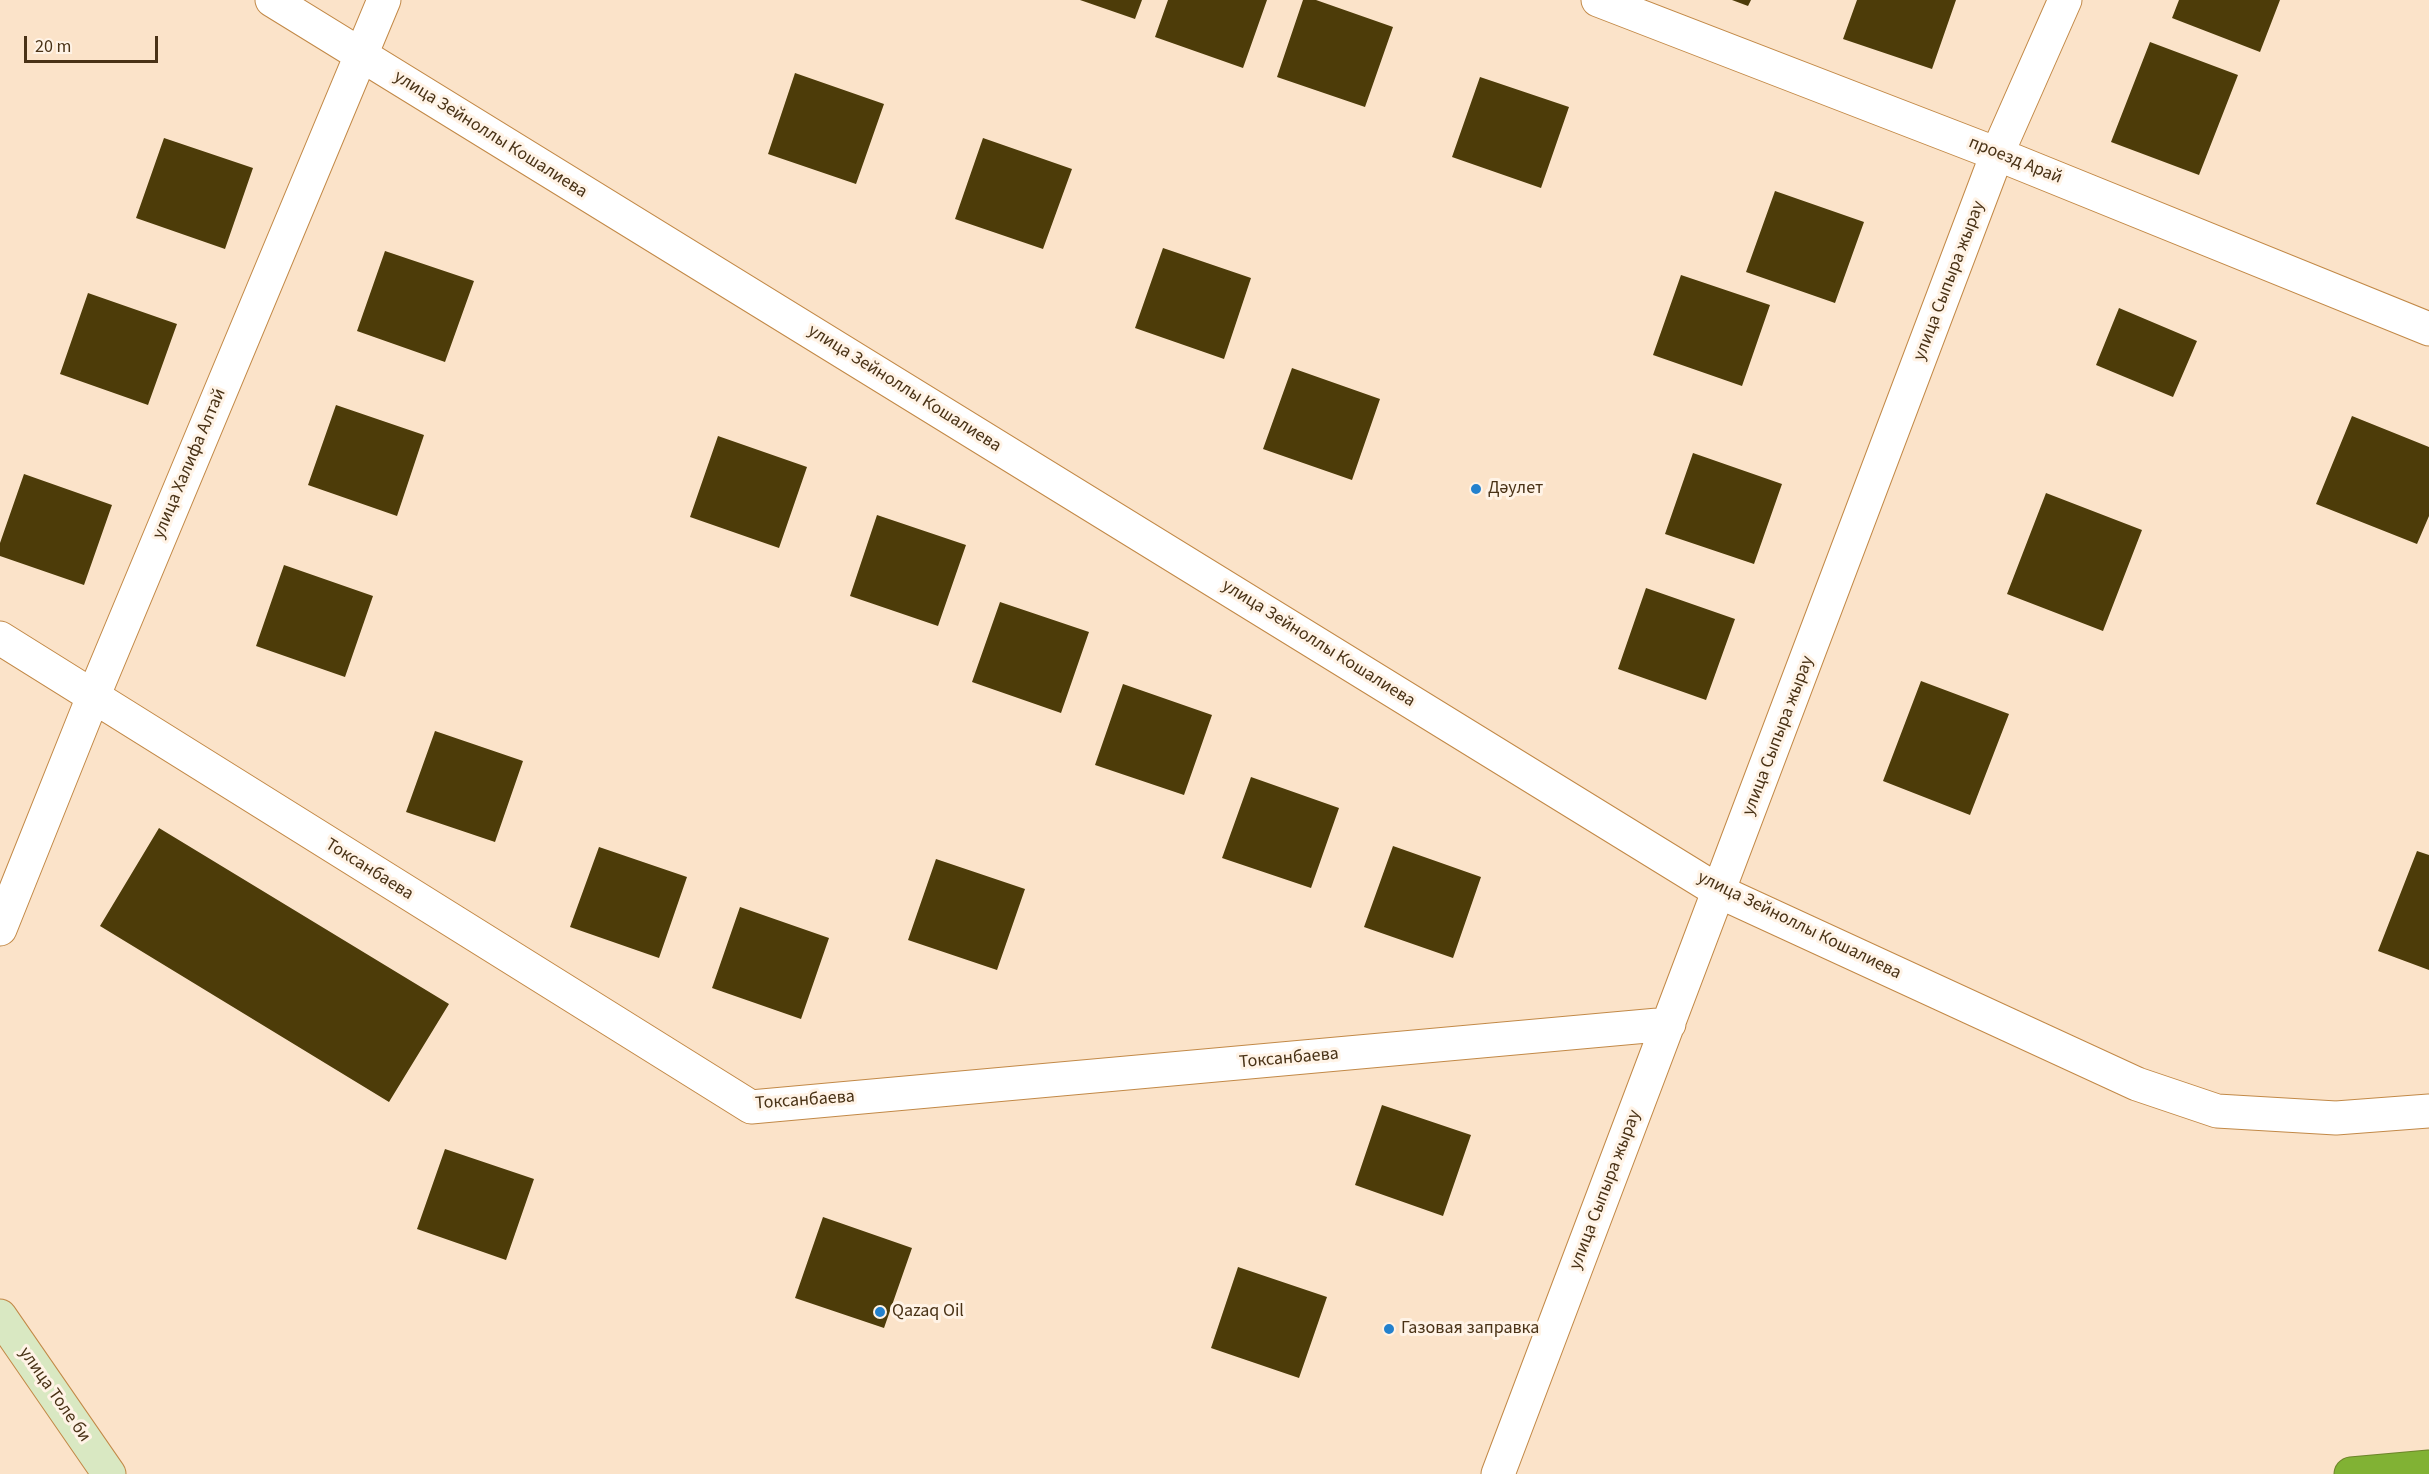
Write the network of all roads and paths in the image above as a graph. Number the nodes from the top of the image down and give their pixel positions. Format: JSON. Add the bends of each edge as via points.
{"nodes":[{"id":1,"x":272,"y":0,"type":"edge"},
{"id":2,"x":384,"y":0,"type":"edge"},
{"id":3,"x":1598,"y":0,"type":"edge"},
{"id":4,"x":2065,"y":0,"type":"edge"},
{"id":5,"x":360,"y":55,"type":"junction"},
{"id":6,"x":1997,"y":154,"type":"junction"},
{"id":7,"x":2429,"y":329,"type":"edge"},
{"id":8,"x":0,"y":638,"type":"edge"},
{"id":9,"x":93,"y":697,"type":"junction"},
{"id":10,"x":1720,"y":892,"type":"junction"},
{"id":11,"x":0,"y":929,"type":"edge"},
{"id":12,"x":1669,"y":1024,"type":"junction"},
{"id":13,"x":2429,"y":1111,"type":"edge"},
{"id":14,"x":0,"y":1316,"type":"edge"},
{"id":15,"x":2429,"y":1467,"type":"edge"},
{"id":16,"x":109,"y":1474,"type":"edge"},
{"id":17,"x":1498,"y":1474,"type":"edge"},
{"id":18,"x":2351,"y":1474,"type":"edge"}],
"edges":[{"from":1,"to":5,"type":"street","name":"улица Зейноллы Кошалиева"},
{"from":2,"to":5,"type":"street","name":"улица Халифа Алтай"},
{"from":3,"to":6,"type":"street","name":"проезд Арай"},
{"from":4,"to":6,"type":"street","name":"улица Сыпыра жырау"},
{"from":5,"to":9,"type":"street","name":"улица Халифа Алтай"},
{"from":5,"to":10,"type":"street","name":"улица Зейноллы Кошалиева"},
{"from":6,"to":7,"type":"street","name":"проезд Арай"},
{"from":6,"to":10,"type":"street","name":"улица Сыпыра жырау"},
{"from":8,"to":9,"type":"street","name":"Токсанбаева"},
{"from":9,"to":11,"type":"street","name":"улица Халифа Алтай"},
{"from":9,"to":12,"type":"street","name":"Токсанбаева","via":[[751,1107]]},
{"from":10,"to":12,"type":"street","name":"улица Сыпыра жырау"},
{"from":10,"to":13,"type":"street","name":"улица Зейноллы Кошалиева","via":[[2137,1084],[2217,1111],[2336,1118]]},
{"from":12,"to":17,"type":"street","name":"улица Сыпыра жырау"},
{"from":14,"to":16,"type":"street","name":"улица Толе би"},
{"from":15,"to":18,"type":"highway"}]}
